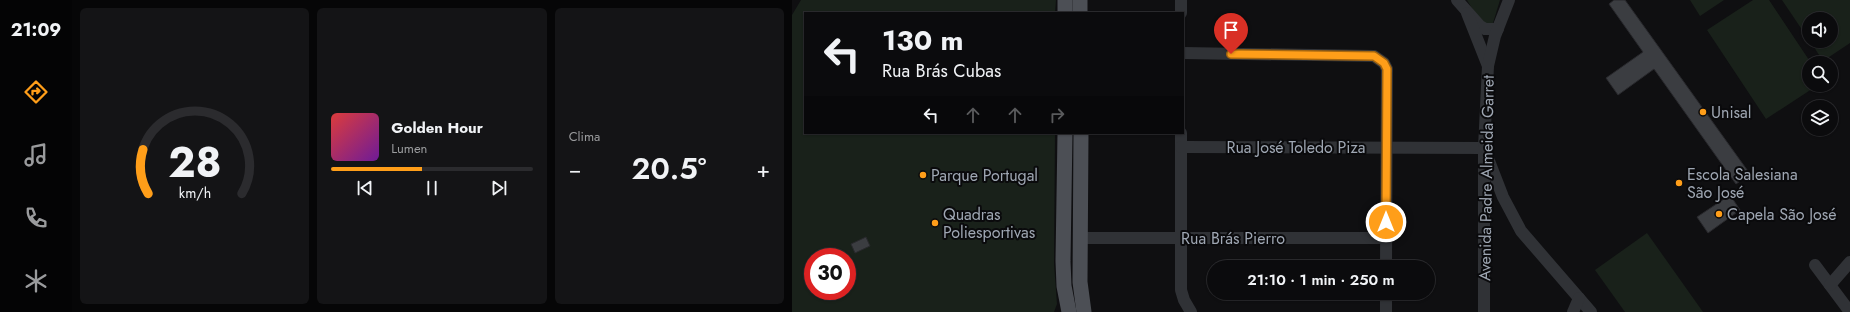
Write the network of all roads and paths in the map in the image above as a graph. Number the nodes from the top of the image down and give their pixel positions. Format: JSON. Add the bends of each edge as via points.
{"nodes":[{"id":1,"x":1065,"y":0,"type":"edge"},
{"id":2,"x":1080,"y":0,"type":"edge"},
{"id":3,"x":1181,"y":0,"type":"edge"},
{"id":4,"x":1457,"y":0,"type":"edge"},
{"id":5,"x":1509,"y":0,"type":"edge"},
{"id":6,"x":1065,"y":12,"type":"edge"},
{"id":7,"x":1080,"y":12,"type":"edge"},
{"id":8,"x":1181,"y":12,"type":"edge"},
{"id":9,"x":1467,"y":13,"type":"junction"},
{"id":10,"x":1498,"y":28,"type":"junction"},
{"id":11,"x":1184,"y":53,"type":"edge"},
{"id":12,"x":1488,"y":66,"type":"junction"},
{"id":13,"x":1065,"y":134,"type":"edge"},
{"id":14,"x":1081,"y":134,"type":"edge"},
{"id":15,"x":1181,"y":134,"type":"edge"},
{"id":16,"x":1386,"y":146,"type":"junction"},
{"id":17,"x":1181,"y":147,"type":"junction"},
{"id":18,"x":1484,"y":148,"type":"junction"},
{"id":19,"x":1081,"y":232,"type":"junction"},
{"id":20,"x":1180,"y":238,"type":"junction"},
{"id":21,"x":1386,"y":238,"type":"junction"},
{"id":22,"x":1386,"y":260,"type":"edge"},
{"id":23,"x":1850,"y":262,"type":"edge"},
{"id":24,"x":1815,"y":265,"type":"dead end"},
{"id":25,"x":1830,"y":285,"type":"junction"},
{"id":26,"x":1579,"y":298,"type":"junction"},
{"id":27,"x":1386,"y":300,"type":"edge"},
{"id":28,"x":1069,"y":312,"type":"edge"},
{"id":29,"x":1084,"y":312,"type":"edge"},
{"id":30,"x":1192,"y":312,"type":"edge"},
{"id":31,"x":1386,"y":312,"type":"edge"},
{"id":32,"x":1484,"y":312,"type":"edge"},
{"id":33,"x":1573,"y":312,"type":"edge"},
{"id":34,"x":1591,"y":312,"type":"edge"},
{"id":35,"x":1850,"y":312,"type":"edge"}],
"edges":[{"from":1,"to":6,"type":"main road"},
{"from":2,"to":7,"type":"main road"},
{"from":3,"to":8,"type":"street"},
{"from":4,"to":9,"type":"street"},
{"from":5,"to":10,"type":"street","name":"Avenida Padre Almeida Garret"},
{"from":9,"to":10,"type":"street","via":[[1485,29]]},
{"from":9,"to":12,"type":"street"},
{"from":10,"to":12,"type":"street","name":"Avenida Padre Almeida Garret"},
{"from":11,"to":16,"type":"street","via":[[1374,56],[1384,63],[1387,69]]},
{"from":12,"to":18,"type":"street","name":"Avenida Padre Almeida Garret"},
{"from":13,"to":28,"type":"main road","via":[[1063,261]]},
{"from":14,"to":19,"type":"main road"},
{"from":15,"to":17,"type":"street"},
{"from":16,"to":17,"type":"street","name":"Rua José Toledo Piza"},
{"from":16,"to":18,"type":"street","name":"Rua José Toledo Piza"},
{"from":16,"to":21,"type":"street"},
{"from":17,"to":20,"type":"street"},
{"from":18,"to":26,"type":"street","via":[[1503,197],[1521,231]]},
{"from":18,"to":32,"type":"street","name":"Avenida Padre Almeida Garret"},
{"from":19,"to":20,"type":"street","name":"Rua Brás Pierro"},
{"from":19,"to":29,"type":"main road","via":[[1080,282]]},
{"from":20,"to":21,"type":"street","name":"Rua Brás Pierro"},
{"from":20,"to":30,"type":"street","via":[[1181,290]]},
{"from":21,"to":22,"type":"street"},
{"from":23,"to":25,"type":"street"},
{"from":24,"to":25,"type":"street"},
{"from":25,"to":35,"type":"street"},
{"from":26,"to":33,"type":"street"},
{"from":26,"to":34,"type":"street"},
{"from":27,"to":31,"type":"street"}]}
